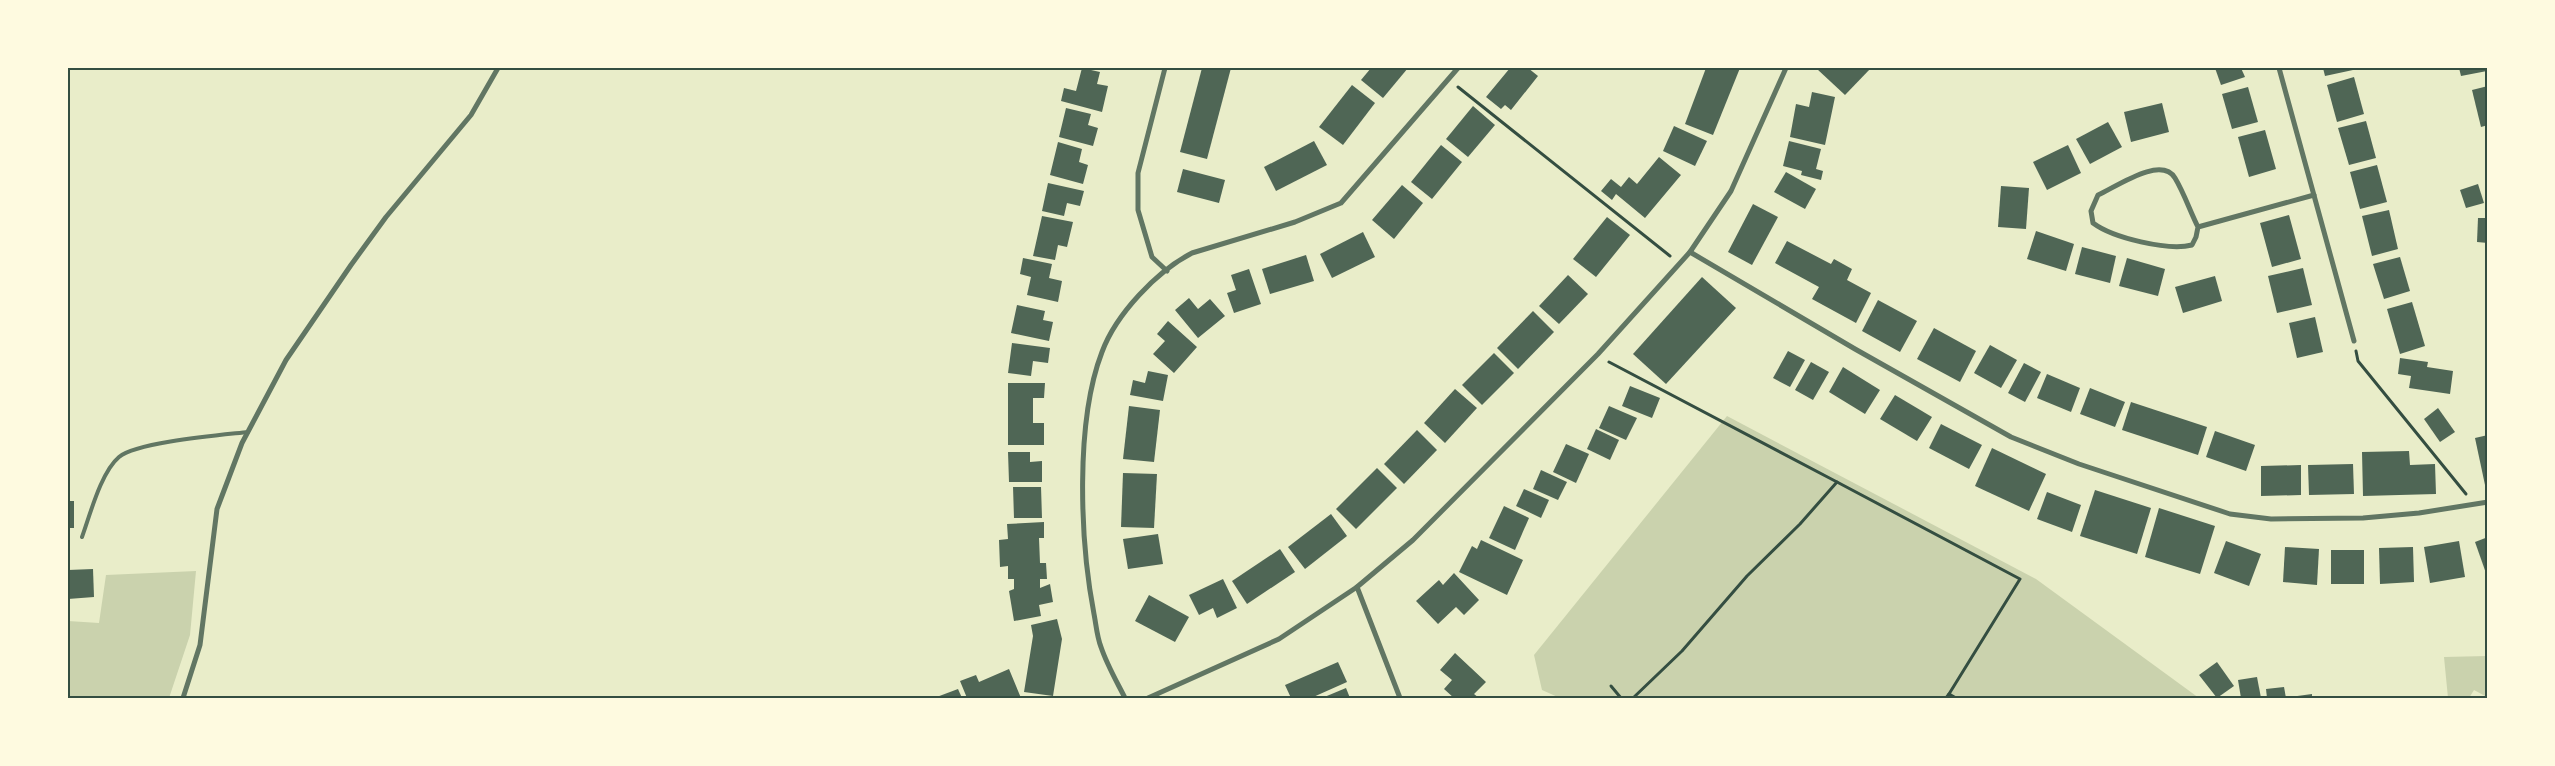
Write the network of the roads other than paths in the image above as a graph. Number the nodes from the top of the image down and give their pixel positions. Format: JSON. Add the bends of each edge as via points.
{"nodes":[{"id":1,"x":498,"y":68,"type":"edge"},
{"id":2,"x":1165,"y":68,"type":"edge"},
{"id":3,"x":1458,"y":68,"type":"edge"},
{"id":4,"x":1786,"y":68,"type":"edge"},
{"id":5,"x":2279,"y":68,"type":"edge"},
{"id":6,"x":2314,"y":195,"type":"junction"},
{"id":7,"x":2198,"y":227,"type":"junction"},
{"id":8,"x":1690,"y":252,"type":"junction"},
{"id":9,"x":1167,"y":271,"type":"junction"},
{"id":10,"x":2354,"y":341,"type":"road end"},
{"id":11,"x":248,"y":432,"type":"junction"},
{"id":12,"x":2488,"y":502,"type":"edge"},
{"id":13,"x":82,"y":537,"type":"dead end"},
{"id":14,"x":1357,"y":587,"type":"junction"},
{"id":15,"x":183,"y":698,"type":"edge"},
{"id":16,"x":1125,"y":698,"type":"edge"},
{"id":17,"x":1148,"y":698,"type":"edge"},
{"id":18,"x":1400,"y":698,"type":"edge"}],
"edges":[{"from":1,"to":11,"type":"street","via":[[471,115],[386,217],[345,273],[286,360]]},
{"from":2,"to":9,"type":"street","via":[[1138,173],[1138,210],[1152,257]]},
{"from":3,"to":9,"type":"street","via":[[1341,203],[1295,222],[1192,253]]},
{"from":4,"to":8,"type":"street","via":[[1731,191]]},
{"from":5,"to":6,"type":"street"},
{"from":6,"to":7,"type":"street"},
{"from":6,"to":10,"type":"street"},
{"from":7,"to":7,"type":"street","via":[[2192,245],[2166,248],[2102,229],[2093,223],[2091,211],[2098,195],[2154,168],[2166,169],[2174,176]]},
{"from":8,"to":12,"type":"street","via":[[2011,437],[2079,464],[2230,514],[2271,519],[2363,518]]},
{"from":8,"to":14,"type":"street","via":[[1598,354],[1413,540]]},
{"from":9,"to":16,"type":"street","via":[[1145,288],[1102,350],[1093,380],[1086,429],[1082,505],[1087,576],[1101,647]]},
{"from":11,"to":13,"type":"lane","via":[[154,444],[120,456],[98,488]]},
{"from":11,"to":15,"type":"street","via":[[218,509],[200,645]]},
{"from":14,"to":17,"type":"street","via":[[1279,639]]},
{"from":14,"to":18,"type":"street"}]}
